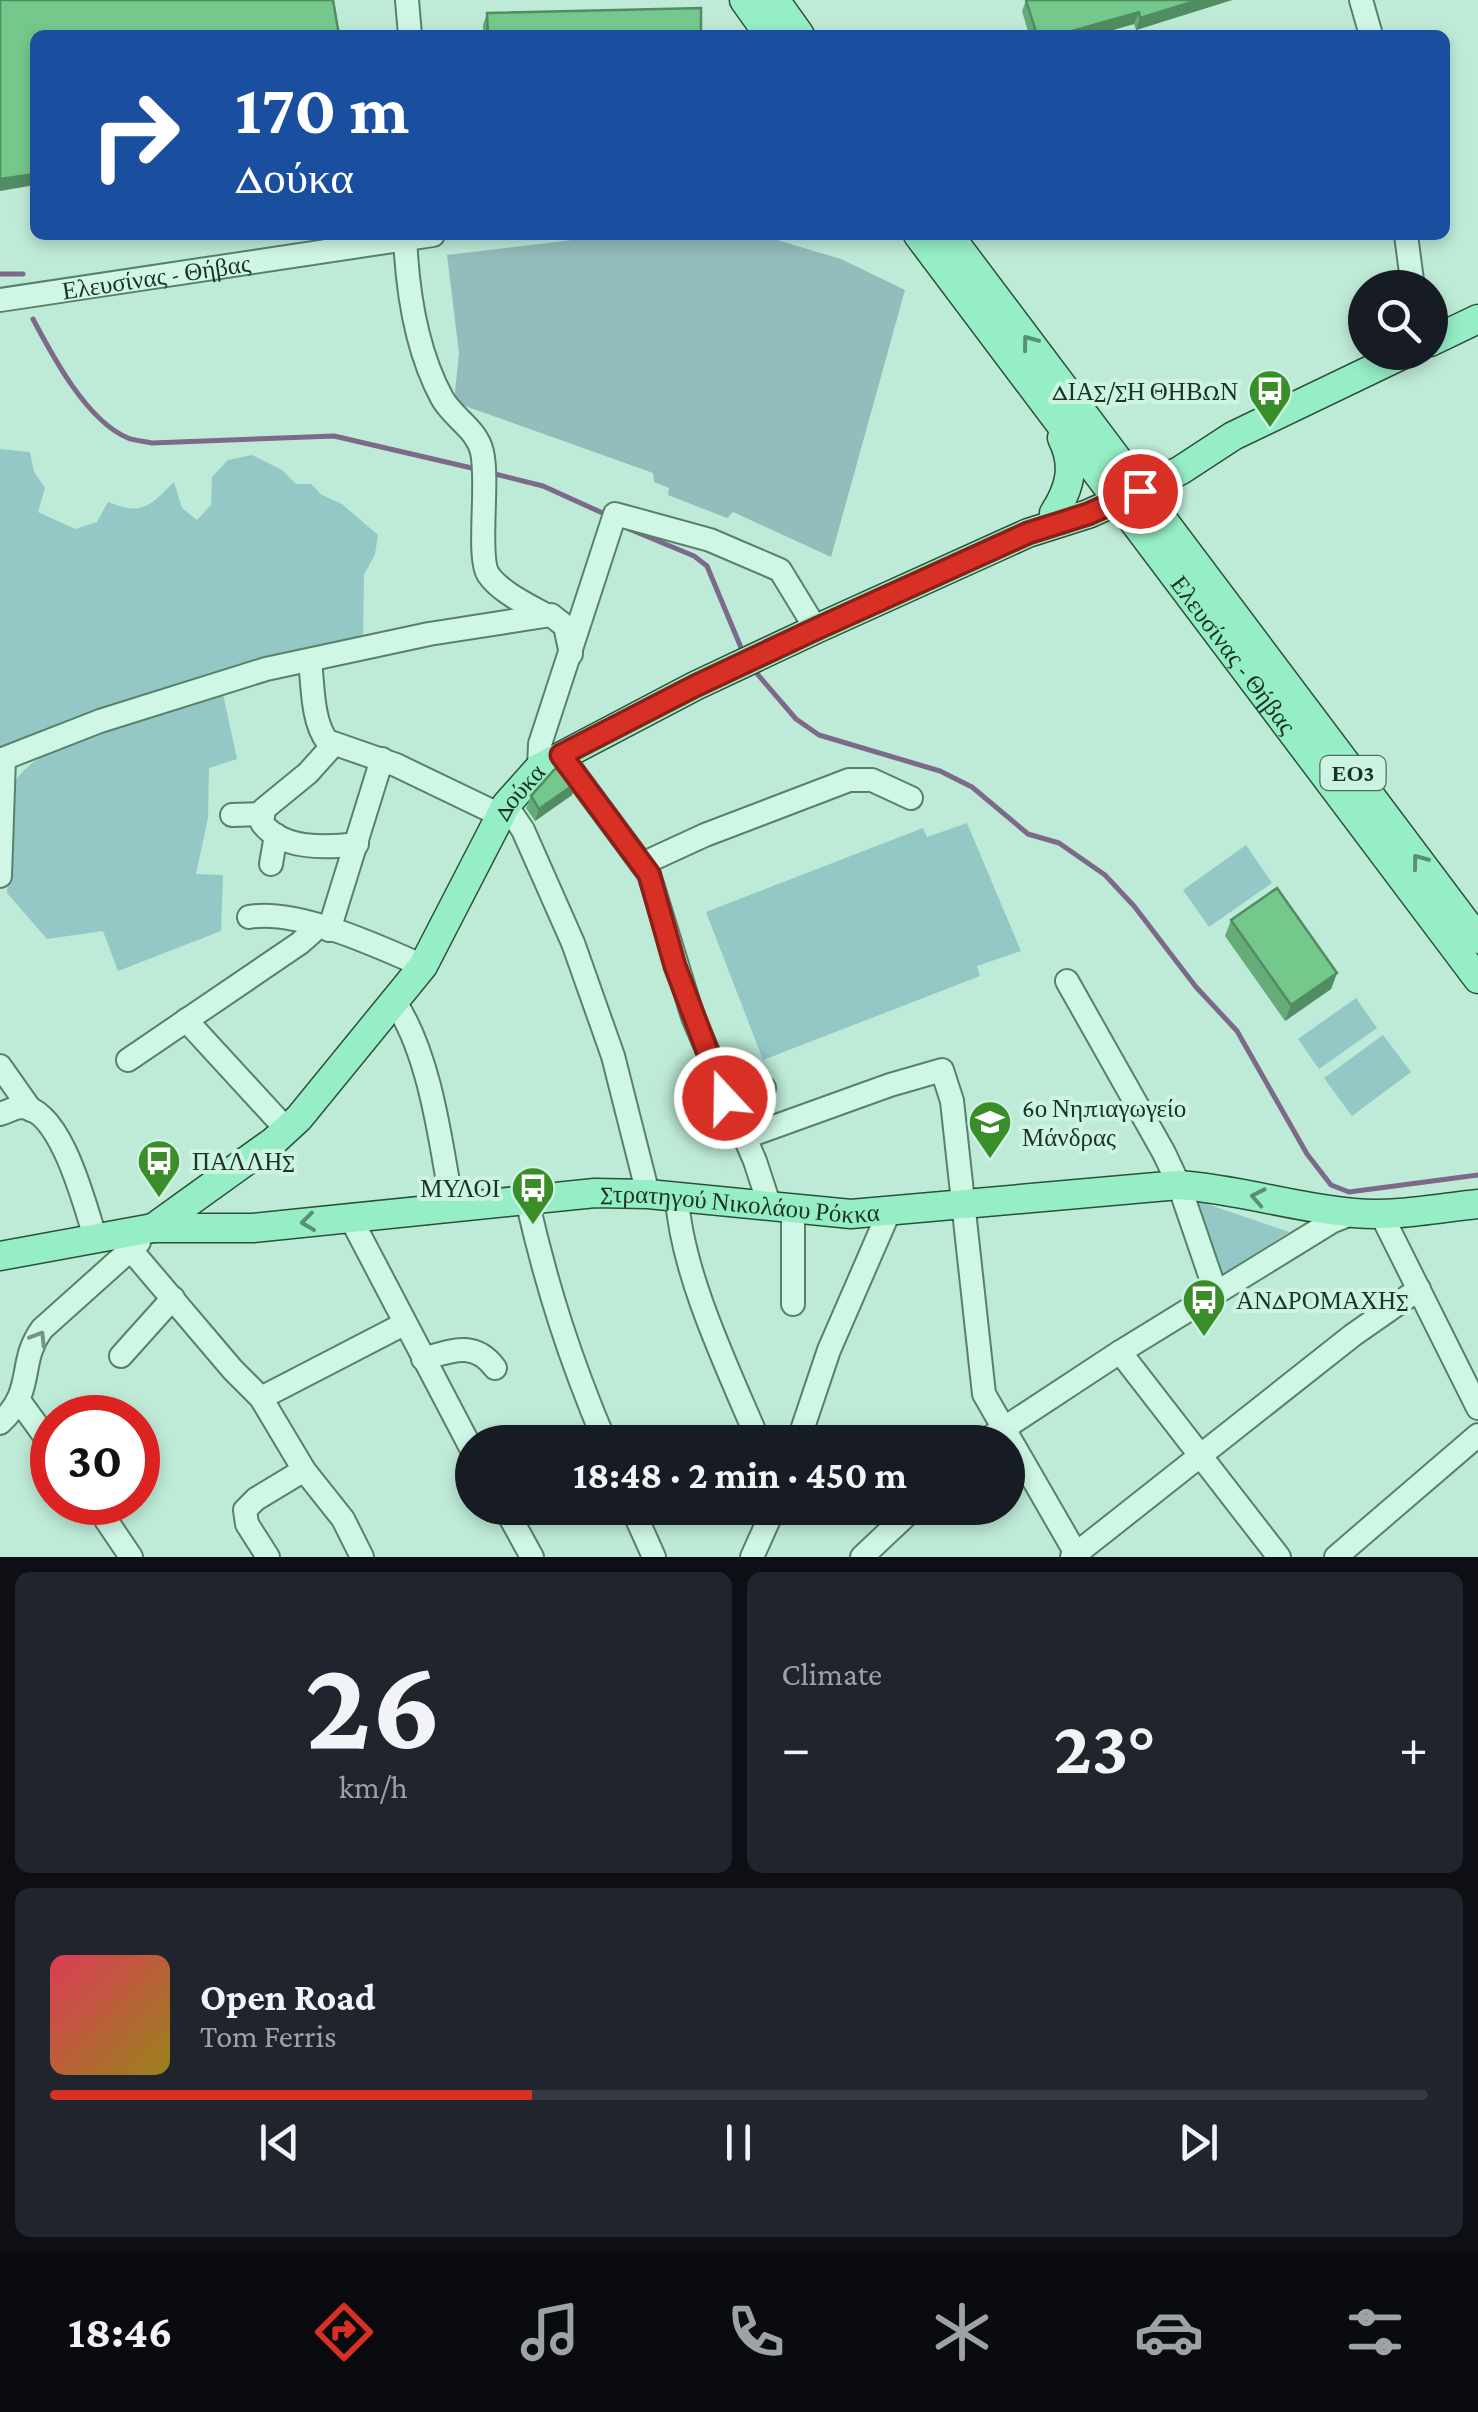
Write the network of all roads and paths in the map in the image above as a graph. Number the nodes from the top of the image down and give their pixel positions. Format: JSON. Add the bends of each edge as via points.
{"nodes":[{"id":1,"x":407,"y":0,"type":"edge"},
{"id":2,"x":744,"y":0,"type":"edge"},
{"id":3,"x":775,"y":0,"type":"edge"},
{"id":4,"x":1361,"y":0,"type":"edge"},
{"id":5,"x":410,"y":30,"type":"edge"},
{"id":6,"x":765,"y":30,"type":"edge"},
{"id":7,"x":796,"y":30,"type":"edge"},
{"id":8,"x":1369,"y":30,"type":"edge"},
{"id":9,"x":386,"y":240,"type":"edge"},
{"id":10,"x":405,"y":240,"type":"edge"},
{"id":11,"x":922,"y":240,"type":"edge"},
{"id":12,"x":952,"y":240,"type":"edge"},
{"id":13,"x":1407,"y":240,"type":"edge"},
{"id":14,"x":1411,"y":270,"type":"edge"},
{"id":15,"x":0,"y":300,"type":"edge"},
{"id":16,"x":1478,"y":319,"type":"edge"},
{"id":17,"x":1448,"y":333,"type":"edge"},
{"id":18,"x":1370,"y":370,"type":"edge"},
{"id":19,"x":1046,"y":406,"type":"junction"},
{"id":20,"x":1233,"y":436,"type":"junction"},
{"id":21,"x":1195,"y":462,"type":"junction"},
{"id":22,"x":1123,"y":489,"type":"junction"},
{"id":23,"x":1054,"y":513,"type":"junction"},
{"id":24,"x":1028,"y":533,"type":"junction"},
{"id":25,"x":1203,"y":575,"type":"junction"},
{"id":26,"x":544,"y":614,"type":"junction"},
{"id":27,"x":816,"y":629,"type":"junction"},
{"id":28,"x":571,"y":654,"type":"junction"},
{"id":29,"x":310,"y":661,"type":"junction"},
{"id":30,"x":334,"y":744,"type":"junction"},
{"id":31,"x":2,"y":760,"type":"edge"},
{"id":32,"x":382,"y":760,"type":"junction"},
{"id":33,"x":550,"y":762,"type":"junction"},
{"id":34,"x":910,"y":798,"type":"dead end"},
{"id":35,"x":504,"y":810,"type":"junction"},
{"id":36,"x":261,"y":814,"type":"junction"},
{"id":37,"x":232,"y":815,"type":"dead end"},
{"id":38,"x":276,"y":835,"type":"junction"},
{"id":39,"x":357,"y":844,"type":"junction"},
{"id":40,"x":271,"y":864,"type":"dead end"},
{"id":41,"x":642,"y":864,"type":"junction"},
{"id":42,"x":0,"y":876,"type":"edge"},
{"id":43,"x":250,"y":917,"type":"dead end"},
{"id":44,"x":324,"y":928,"type":"junction"},
{"id":45,"x":1478,"y":939,"type":"edge"},
{"id":46,"x":423,"y":966,"type":"junction"},
{"id":47,"x":1478,"y":979,"type":"edge"},
{"id":48,"x":1067,"y":981,"type":"dead end"},
{"id":49,"x":394,"y":1001,"type":"junction"},
{"id":50,"x":186,"y":1020,"type":"junction"},
{"id":51,"x":128,"y":1060,"type":"dead end"},
{"id":52,"x":0,"y":1066,"type":"edge"},
{"id":53,"x":764,"y":1088,"type":"dead end"},
{"id":54,"x":726,"y":1101,"type":"junction"},
{"id":55,"x":31,"y":1110,"type":"junction"},
{"id":56,"x":0,"y":1114,"type":"edge"},
{"id":57,"x":286,"y":1130,"type":"junction"},
{"id":58,"x":743,"y":1138,"type":"junction"},
{"id":59,"x":1179,"y":1185,"type":"junction"},
{"id":60,"x":648,"y":1194,"type":"junction"},
{"id":61,"x":677,"y":1198,"type":"junction"},
{"id":62,"x":528,"y":1200,"type":"junction"},
{"id":63,"x":1478,"y":1204,"type":"edge"},
{"id":64,"x":452,"y":1206,"type":"junction"},
{"id":65,"x":966,"y":1206,"type":"junction"},
{"id":66,"x":781,"y":1208,"type":"junction"},
{"id":67,"x":889,"y":1212,"type":"junction"},
{"id":68,"x":1368,"y":1213,"type":"junction"},
{"id":69,"x":350,"y":1217,"type":"junction"},
{"id":70,"x":154,"y":1228,"type":"junction"},
{"id":71,"x":96,"y":1240,"type":"junction"},
{"id":72,"x":131,"y":1250,"type":"junction"},
{"id":73,"x":0,"y":1256,"type":"edge"},
{"id":74,"x":1419,"y":1289,"type":"junction"},
{"id":75,"x":1216,"y":1293,"type":"junction"},
{"id":76,"x":173,"y":1298,"type":"junction"},
{"id":77,"x":793,"y":1304,"type":"dead end"},
{"id":78,"x":404,"y":1324,"type":"junction"},
{"id":79,"x":1120,"y":1352,"type":"junction"},
{"id":80,"x":121,"y":1356,"type":"dead end"},
{"id":81,"x":423,"y":1360,"type":"junction"},
{"id":82,"x":496,"y":1368,"type":"dead end"},
{"id":83,"x":261,"y":1398,"type":"junction"},
{"id":84,"x":8,"y":1408,"type":"edge"},
{"id":85,"x":1478,"y":1408,"type":"edge"},
{"id":86,"x":458,"y":1425,"type":"edge"},
{"id":87,"x":597,"y":1425,"type":"edge"},
{"id":88,"x":752,"y":1425,"type":"edge"},
{"id":89,"x":804,"y":1425,"type":"edge"},
{"id":90,"x":1000,"y":1425,"type":"edge"},
{"id":91,"x":1007,"y":1425,"type":"edge"},
{"id":92,"x":30,"y":1427,"type":"edge"},
{"id":93,"x":1478,"y":1435,"type":"edge"},
{"id":94,"x":1199,"y":1457,"type":"junction"},
{"id":95,"x":1025,"y":1468,"type":"edge"},
{"id":96,"x":304,"y":1470,"type":"junction"},
{"id":97,"x":109,"y":1525,"type":"edge"},
{"id":98,"x":514,"y":1525,"type":"edge"},
{"id":99,"x":640,"y":1525,"type":"edge"},
{"id":100,"x":766,"y":1525,"type":"edge"},
{"id":101,"x":896,"y":1525,"type":"edge"},
{"id":102,"x":265,"y":1556,"type":"edge"},
{"id":103,"x":1076,"y":1556,"type":"edge"},
{"id":104,"x":131,"y":1557,"type":"edge"},
{"id":105,"x":362,"y":1557,"type":"edge"},
{"id":106,"x":532,"y":1557,"type":"edge"},
{"id":107,"x":654,"y":1557,"type":"edge"},
{"id":108,"x":752,"y":1557,"type":"edge"},
{"id":109,"x":862,"y":1557,"type":"edge"},
{"id":110,"x":1279,"y":1557,"type":"edge"},
{"id":111,"x":1336,"y":1557,"type":"edge"}],
"edges":[{"from":1,"to":5,"type":"street"},
{"from":2,"to":6,"type":"main road"},
{"from":3,"to":7,"type":"main road"},
{"from":4,"to":8,"type":"street"},
{"from":9,"to":15,"type":"street","name":"Ελευσίνας - Θήβας"},
{"from":10,"to":26,"type":"street","via":[[424,357],[450,410],[482,452],[486,567],[497,583]]},
{"from":11,"to":19,"type":"main road","name":"Ελευσίνας - Θήβας","number":"ΕΟ3"},
{"from":22,"to":12,"type":"main road","name":"Ελευσίνας - Θήβας","number":"ΕΟ3","one_way":true},
{"from":13,"to":14,"type":"street"},
{"from":16,"to":17,"type":"main road"},
{"from":18,"to":20,"type":"main road"},
{"from":19,"to":22,"type":"main road","name":"Ελευσίνας - Θήβας","number":"ΕΟ3"},
{"from":19,"to":23,"type":"main road","number":"ΕΟ3","via":[[1070,460],[1070,479]]},
{"from":20,"to":21,"type":"main road"},
{"from":20,"to":22,"type":"main road","via":[[1199,445]]},
{"from":21,"to":22,"type":"main road"},
{"from":21,"to":25,"type":"main road","number":"ΕΟ3","via":[[1178,486],[1175,505]]},
{"from":22,"to":23,"type":"main road","name":"Δούκα"},
{"from":22,"to":24,"type":"main road","name":"Δούκα"},
{"from":22,"to":25,"type":"main road","name":"Ελευσίνας - Θήβας","number":"ΕΟ3"},
{"from":22,"to":47,"type":"main road","name":"Ελευσίνας - Θήβας","number":"ΕΟ3"},
{"from":23,"to":24,"type":"main road","name":"Δούκα"},
{"from":24,"to":27,"type":"main road","name":"Δούκα"},
{"from":45,"to":25,"type":"main road","name":"Ελευσίνας - Θήβας","number":"ΕΟ3","one_way":true},
{"from":26,"to":28,"type":"street","via":[[566,626]]},
{"from":26,"to":29,"type":"street"},
{"from":27,"to":28,"type":"street","via":[[780,570],[710,540],[615,514]]},
{"from":27,"to":33,"type":"main road","name":"Δούκα"},
{"from":28,"to":33,"type":"street","via":[[540,744]]},
{"from":29,"to":30,"type":"street","via":[[321,733]]},
{"from":29,"to":31,"type":"street","via":[[100,721]]},
{"from":30,"to":32,"type":"street"},
{"from":30,"to":36,"type":"street"},
{"from":31,"to":42,"type":"street"},
{"from":32,"to":35,"type":"street"},
{"from":32,"to":39,"type":"street"},
{"from":33,"to":35,"type":"main road","name":"Δούκα"},
{"from":33,"to":41,"type":"street"},
{"from":34,"to":41,"type":"street","via":[[872,780],[849,780]]},
{"from":35,"to":46,"type":"main road","name":"Δούκα"},
{"from":35,"to":60,"type":"street","via":[[523,830],[574,943],[613,1056]]},
{"from":36,"to":37,"type":"street"},
{"from":36,"to":38,"type":"street","via":[[266,830]]},
{"from":38,"to":39,"type":"street","via":[[307,846]]},
{"from":38,"to":40,"type":"street"},
{"from":39,"to":44,"type":"street"},
{"from":41,"to":54,"type":"street"},
{"from":43,"to":44,"type":"street"},
{"from":44,"to":46,"type":"street"},
{"from":44,"to":50,"type":"street"},
{"from":46,"to":49,"type":"main road","name":"Δούκα"},
{"from":48,"to":59,"type":"street"},
{"from":49,"to":57,"type":"main road","name":"Δούκα"},
{"from":49,"to":64,"type":"street","via":[[423,1070]]},
{"from":50,"to":51,"type":"street"},
{"from":50,"to":57,"type":"street"},
{"from":52,"to":55,"type":"street"},
{"from":53,"to":54,"type":"street"},
{"from":54,"to":58,"type":"street"},
{"from":55,"to":56,"type":"street"},
{"from":55,"to":71,"type":"street","via":[[66,1153]]},
{"from":57,"to":70,"type":"main road","name":"Δούκα"},
{"from":58,"to":65,"type":"street","via":[[942,1070]]},
{"from":58,"to":66,"type":"street"},
{"from":59,"to":65,"type":"main road","name":"Στρατηγού Νικολάου Ρόκκα"},
{"from":68,"to":59,"type":"main road","name":"Στρατηγού Νικολάου Ρόκκα","one_way":true},
{"from":59,"to":75,"type":"street"},
{"from":60,"to":61,"type":"main road","name":"Στρατηγού Νικολάου Ρόκκα"},
{"from":60,"to":62,"type":"main road","name":"Στρατηγού Νικολάου Ρόκκα"},
{"from":61,"to":66,"type":"main road","name":"Στρατηγού Νικολάου Ρόκκα"},
{"from":61,"to":88,"type":"street","via":[[680,1232],[704,1309]]},
{"from":62,"to":64,"type":"main road","name":"Στρατηγού Νικολάου Ρόκκα"},
{"from":62,"to":87,"type":"street","via":[[562,1336]]},
{"from":63,"to":68,"type":"main road","name":"Στρατηγού Νικολάου Ρόκκα"},
{"from":64,"to":69,"type":"main road","name":"Στρατηγού Νικολάου Ρόκκα"},
{"from":65,"to":67,"type":"main road","name":"Στρατηγού Νικολάου Ρόκκα"},
{"from":65,"to":90,"type":"street","via":[[984,1394]]},
{"from":66,"to":67,"type":"main road","name":"Στρατηγού Νικολάου Ρόκκα"},
{"from":66,"to":77,"type":"street"},
{"from":67,"to":89,"type":"street"},
{"from":68,"to":74,"type":"street"},
{"from":68,"to":75,"type":"street","via":[[1333,1221]]},
{"from":69,"to":70,"type":"main road","name":"Στρατηγού Νικολάου Ρόκκα","one_way":true,"via":[[253,1228]]},
{"from":69,"to":78,"type":"street"},
{"from":70,"to":71,"type":"main road","name":"Στρατηγού Νικολάου Ρόκκα"},
{"from":70,"to":72,"type":"street"},
{"from":71,"to":73,"type":"main road","name":"Στρατηγού Νικολάου Ρόκκα"},
{"from":72,"to":76,"type":"street"},
{"from":84,"to":72,"type":"street","one_way":true,"via":[[36,1338]]},
{"from":74,"to":85,"type":"street"},
{"from":74,"to":94,"type":"street"},
{"from":75,"to":79,"type":"street"},
{"from":76,"to":80,"type":"street"},
{"from":76,"to":83,"type":"street"},
{"from":78,"to":81,"type":"street"},
{"from":78,"to":83,"type":"street"},
{"from":79,"to":91,"type":"street"},
{"from":79,"to":94,"type":"street"},
{"from":81,"to":82,"type":"street","via":[[470,1349]]},
{"from":81,"to":86,"type":"street"},
{"from":83,"to":96,"type":"street"},
{"from":84,"to":92,"type":"street"},
{"from":93,"to":111,"type":"street"},
{"from":94,"to":103,"type":"street"},
{"from":94,"to":110,"type":"street"},
{"from":95,"to":103,"type":"street"},
{"from":96,"to":102,"type":"street","via":[[244,1510]]},
{"from":96,"to":105,"type":"street"},
{"from":97,"to":104,"type":"street"},
{"from":98,"to":106,"type":"street"},
{"from":99,"to":107,"type":"street"},
{"from":100,"to":108,"type":"street"},
{"from":101,"to":109,"type":"street"}]}
